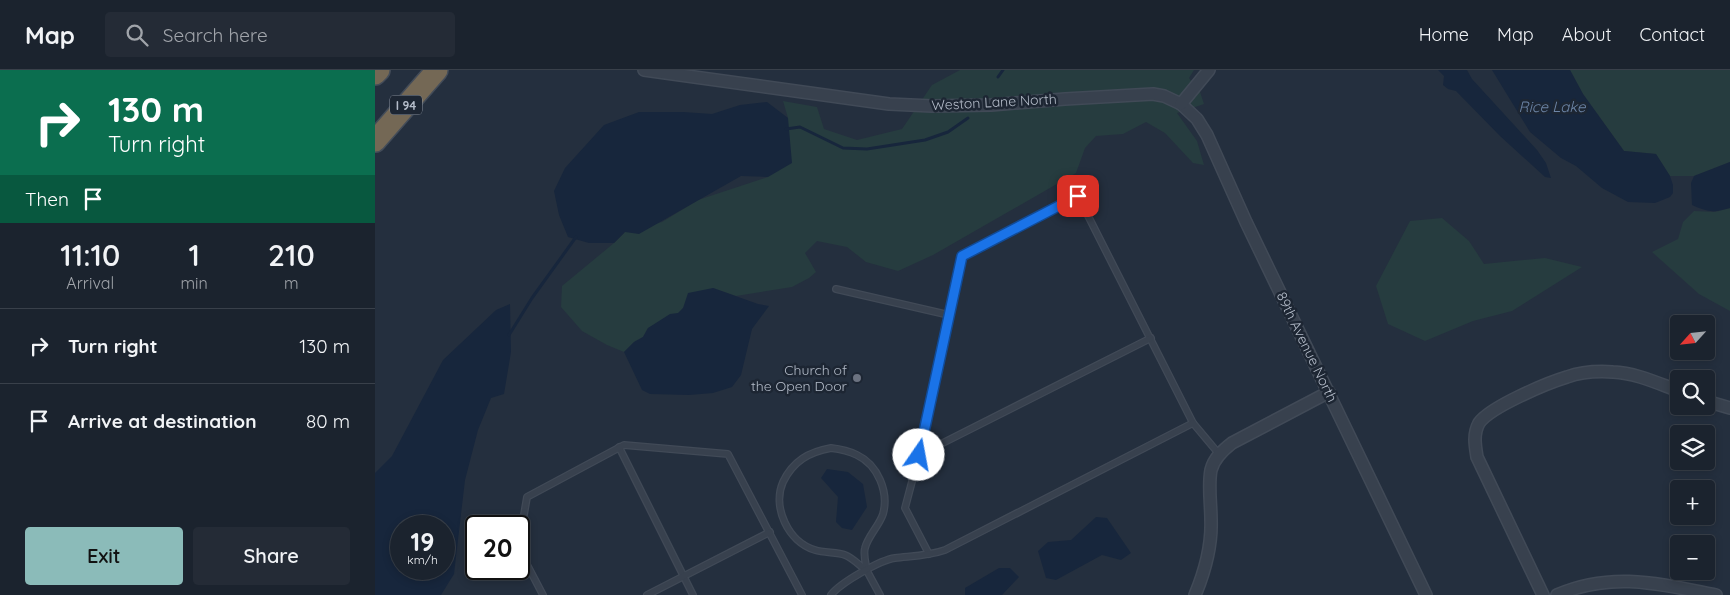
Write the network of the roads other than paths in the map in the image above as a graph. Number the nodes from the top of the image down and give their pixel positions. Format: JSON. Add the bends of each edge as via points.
{"nodes":[{"id":1,"x":379,"y":70,"type":"edge"},
{"id":2,"x":437,"y":70,"type":"edge"},
{"id":3,"x":644,"y":70,"type":"edge"},
{"id":4,"x":1209,"y":70,"type":"edge"},
{"id":5,"x":375,"y":74,"type":"edge"},
{"id":6,"x":1181,"y":104,"type":"junction"},
{"id":7,"x":375,"y":141,"type":"edge"},
{"id":8,"x":836,"y":288,"type":"dead end"},
{"id":9,"x":949,"y":315,"type":"junction"},
{"id":10,"x":1151,"y":338,"type":"junction"},
{"id":11,"x":1670,"y":388,"type":"edge"},
{"id":12,"x":1329,"y":392,"type":"junction"},
{"id":13,"x":1715,"y":404,"type":"edge"},
{"id":14,"x":1730,"y":408,"type":"edge"},
{"id":15,"x":1193,"y":423,"type":"junction"},
{"id":16,"x":619,"y":447,"type":"junction"},
{"id":17,"x":1219,"y":454,"type":"junction"},
{"id":18,"x":919,"y":455,"type":"junction"},
{"id":19,"x":770,"y":532,"type":"junction"},
{"id":20,"x":929,"y":554,"type":"junction"},
{"id":21,"x":867,"y":571,"type":"junction"},
{"id":22,"x":684,"y":576,"type":"junction"},
{"id":23,"x":543,"y":595,"type":"edge"},
{"id":24,"x":647,"y":595,"type":"edge"},
{"id":25,"x":693,"y":595,"type":"edge"},
{"id":26,"x":802,"y":595,"type":"edge"},
{"id":27,"x":831,"y":595,"type":"edge"},
{"id":28,"x":880,"y":595,"type":"edge"},
{"id":29,"x":1195,"y":595,"type":"edge"},
{"id":30,"x":1426,"y":595,"type":"edge"},
{"id":31,"x":1543,"y":595,"type":"edge"},
{"id":32,"x":1557,"y":595,"type":"edge"},
{"id":33,"x":1716,"y":595,"type":"edge"}],
"edges":[{"from":1,"to":5,"type":"highway"},
{"from":2,"to":7,"type":"highway","number":"I 94"},
{"from":3,"to":6,"type":"street","name":"Weston Lane North","via":[[889,104],[960,107],[1153,94]]},
{"from":4,"to":6,"type":"street"},
{"from":6,"to":12,"type":"street","name":"89th Avenue North","via":[[1197,119],[1207,135]]},
{"from":8,"to":9,"type":"lane"},
{"from":9,"to":10,"type":"lane","via":[[962,256],[1078,196]]},
{"from":9,"to":18,"type":"lane"},
{"from":10,"to":15,"type":"lane"},
{"from":10,"to":18,"type":"lane"},
{"from":11,"to":31,"type":"street","via":[[1626,373],[1590,372],[1568,376],[1493,410],[1478,425],[1475,434],[1477,457]]},
{"from":12,"to":17,"type":"street","via":[[1232,443]]},
{"from":12,"to":30,"type":"street","name":"89th Avenue North"},
{"from":13,"to":14,"type":"street"},
{"from":15,"to":17,"type":"lane"},
{"from":15,"to":20,"type":"lane","via":[[945,550]]},
{"from":16,"to":19,"type":"lane","via":[[728,454]]},
{"from":16,"to":22,"type":"lane"},
{"from":16,"to":23,"type":"lane","via":[[527,497],[520,538],[522,555]]},
{"from":17,"to":29,"type":"street","via":[[1211,469],[1209,550]]},
{"from":18,"to":20,"type":"lane","via":[[905,508]]},
{"from":19,"to":22,"type":"lane"},
{"from":19,"to":26,"type":"lane"},
{"from":20,"to":21,"type":"lane","via":[[883,561]]},
{"from":21,"to":21,"type":"lane","via":[[865,548],[880,522],[884,507],[879,477],[871,464],[845,450],[831,448],[805,456],[791,468],[782,484],[781,510],[786,525],[792,535],[813,550],[845,554]]},
{"from":21,"to":27,"type":"lane","via":[[848,580]]},
{"from":21,"to":28,"type":"lane"},
{"from":22,"to":24,"type":"lane"},
{"from":22,"to":25,"type":"lane"},
{"from":32,"to":33,"type":"street","via":[[1583,585],[1630,580]]}]}
